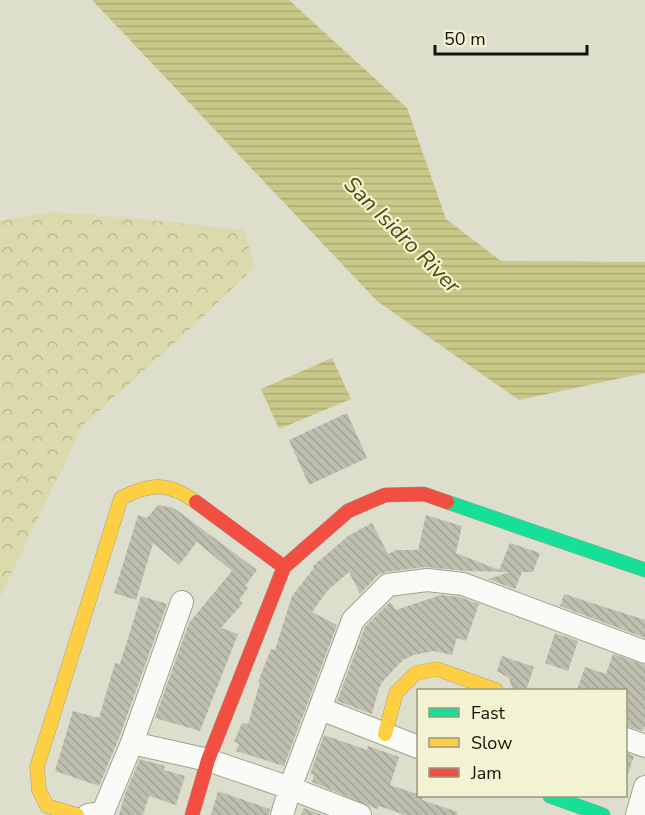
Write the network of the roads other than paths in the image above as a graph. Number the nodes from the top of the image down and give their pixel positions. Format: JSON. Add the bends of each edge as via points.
{"nodes":[{"id":1,"x":284,"y":567,"type":"junction"},
{"id":2,"x":645,"y":570,"type":"edge"},
{"id":3,"x":182,"y":602,"type":"dead end"},
{"id":4,"x":645,"y":652,"type":"edge"},
{"id":5,"x":493,"y":689,"type":"edge"},
{"id":6,"x":321,"y":709,"type":"junction"},
{"id":7,"x":385,"y":734,"type":"junction"},
{"id":8,"x":627,"y":739,"type":"edge"},
{"id":9,"x":132,"y":743,"type":"junction"},
{"id":10,"x":645,"y":746,"type":"edge"},
{"id":11,"x":417,"y":747,"type":"edge"},
{"id":12,"x":208,"y":760,"type":"junction"},
{"id":13,"x":645,"y":787,"type":"edge"},
{"id":14,"x":290,"y":788,"type":"junction"},
{"id":15,"x":555,"y":797,"type":"edge"},
{"id":16,"x":77,"y":815,"type":"edge"},
{"id":17,"x":88,"y":815,"type":"edge"},
{"id":18,"x":192,"y":815,"type":"edge"},
{"id":19,"x":282,"y":815,"type":"edge"},
{"id":20,"x":360,"y":815,"type":"edge"},
{"id":21,"x":603,"y":815,"type":"edge"},
{"id":22,"x":637,"y":815,"type":"edge"}],
"edges":[{"from":1,"to":2,"type":"street","via":[[348,511],[385,495],[424,494]]},
{"from":1,"to":12,"type":"street"},
{"from":1,"to":16,"type":"street","via":[[181,491],[153,486],[120,498],[37,767],[39,790],[47,806]]},
{"from":3,"to":9,"type":"street"},
{"from":4,"to":6,"type":"street","via":[[463,584],[427,580],[388,585],[353,620]]},
{"from":5,"to":7,"type":"street","via":[[437,669],[416,672],[396,693]]},
{"from":6,"to":7,"type":"street"},
{"from":6,"to":14,"type":"street"},
{"from":7,"to":11,"type":"street"},
{"from":8,"to":10,"type":"street"},
{"from":9,"to":12,"type":"street"},
{"from":9,"to":17,"type":"street","via":[[103,812]]},
{"from":12,"to":14,"type":"street"},
{"from":12,"to":18,"type":"street"},
{"from":13,"to":22,"type":"street"},
{"from":14,"to":19,"type":"street"},
{"from":14,"to":20,"type":"street"},
{"from":15,"to":21,"type":"street"}]}
